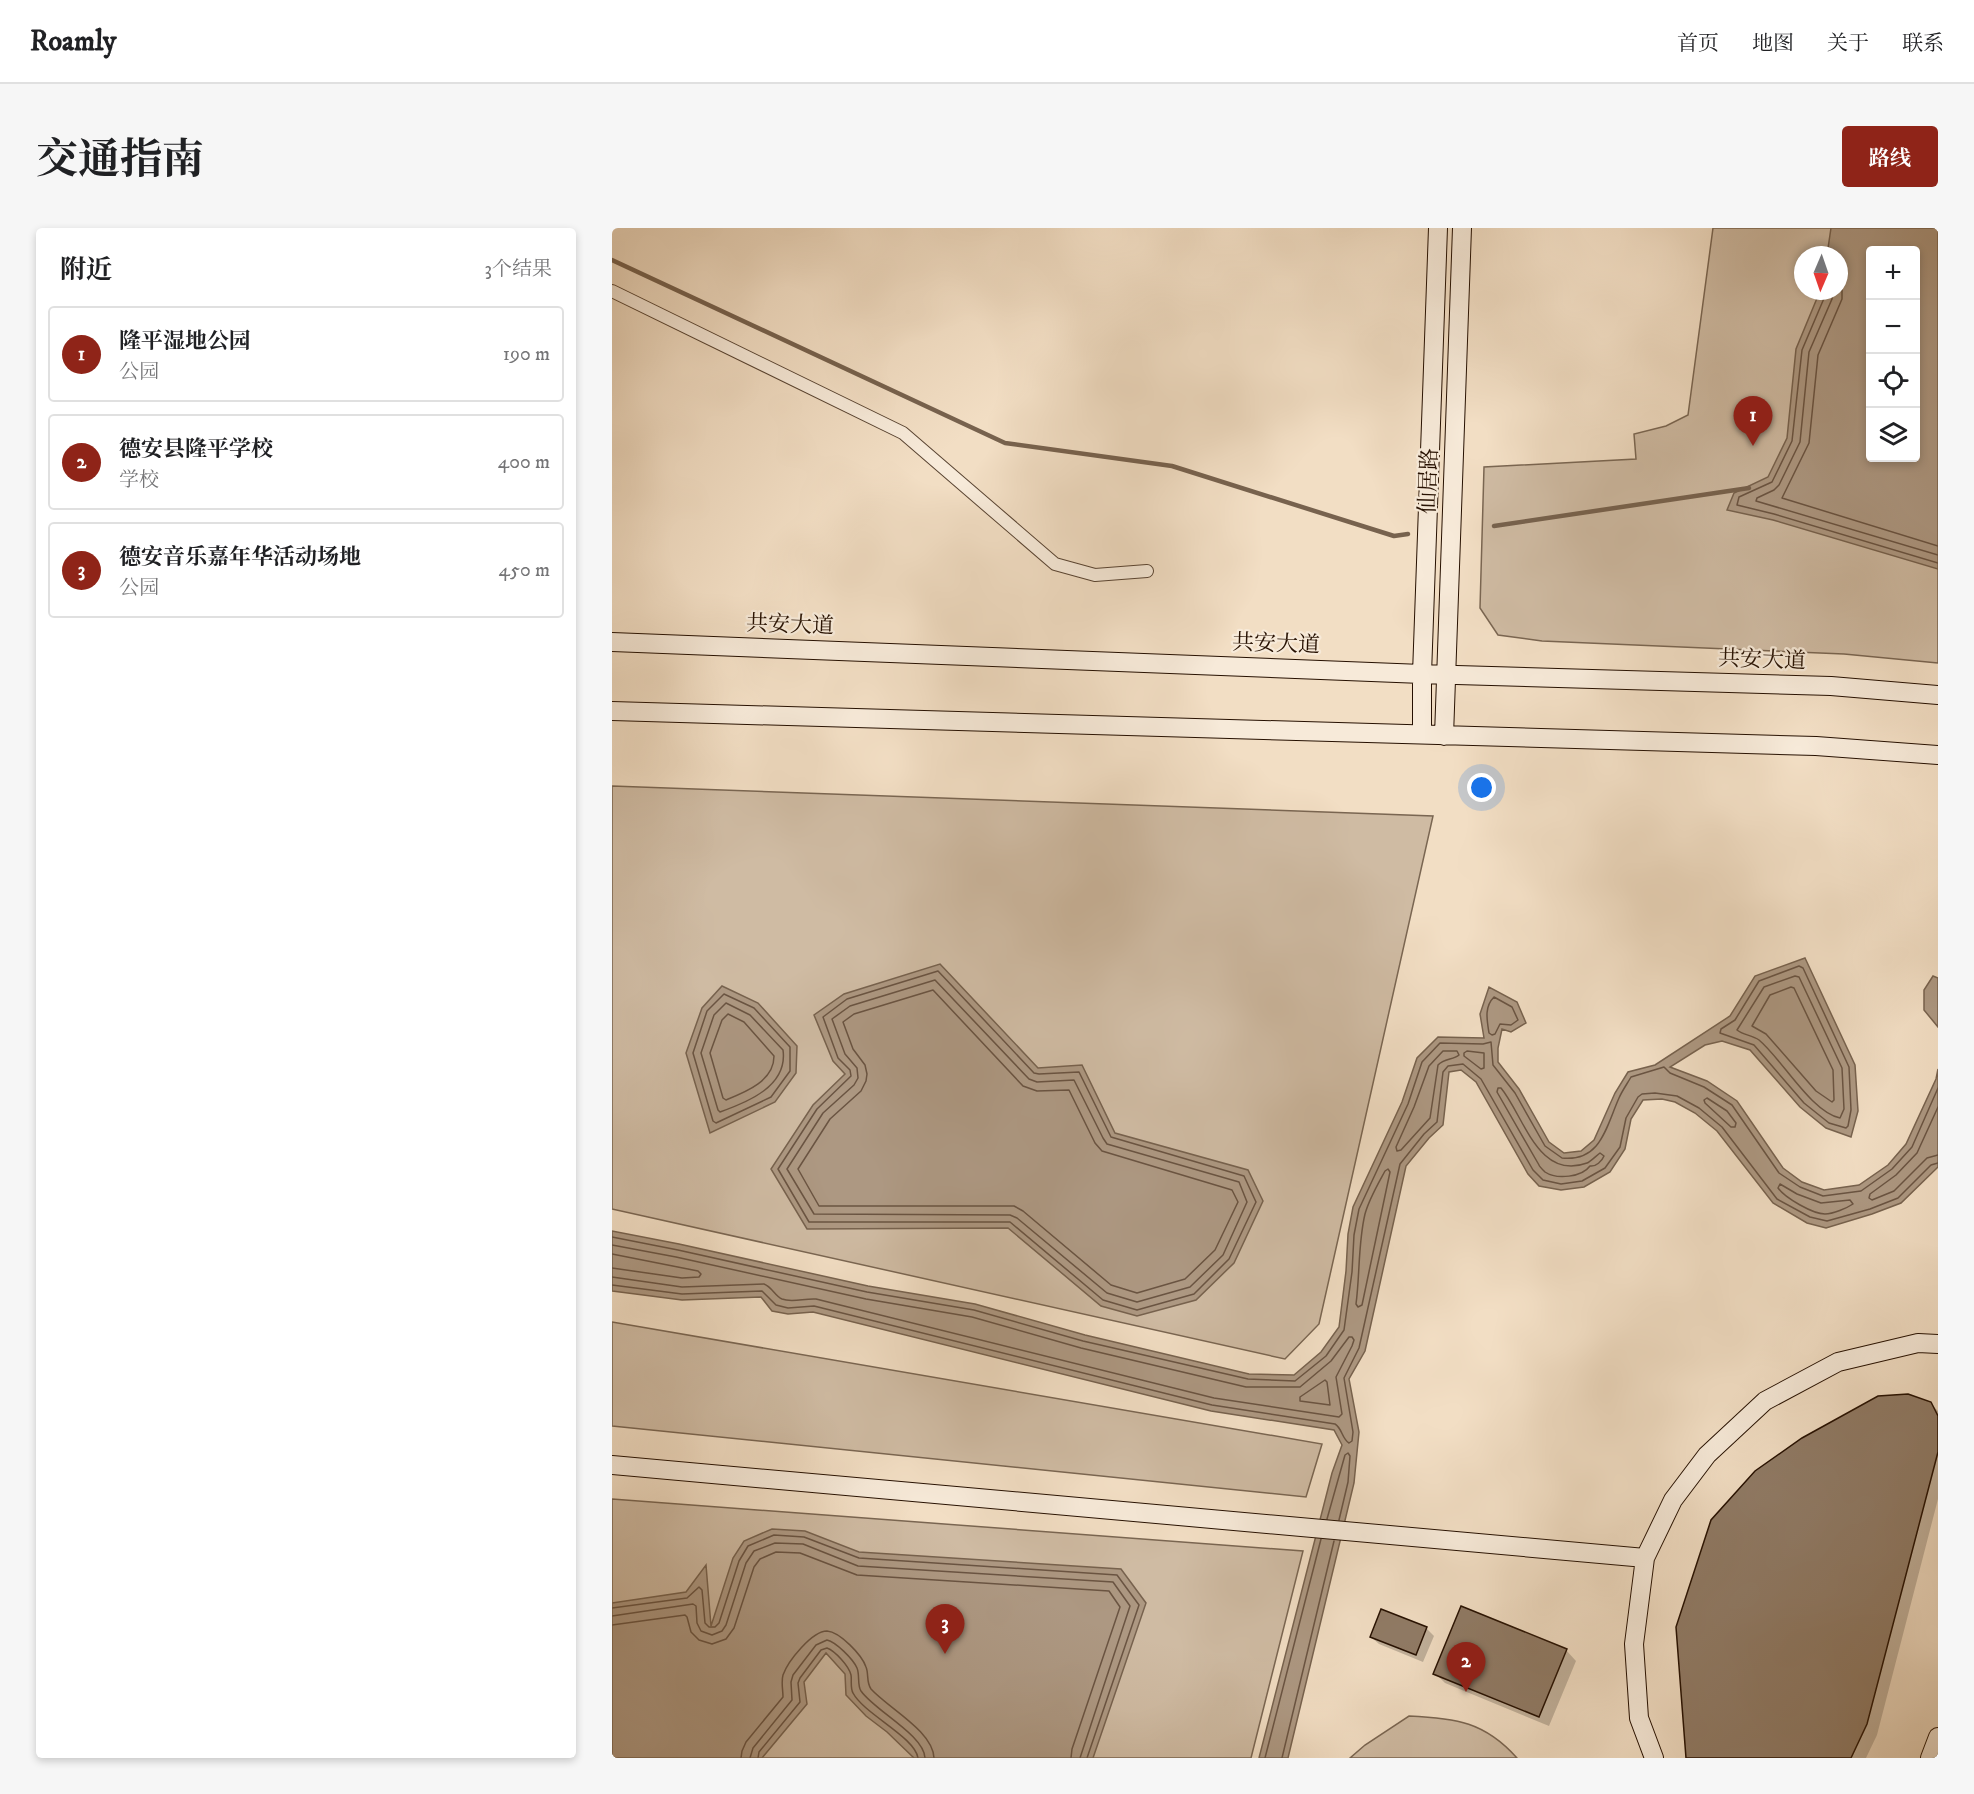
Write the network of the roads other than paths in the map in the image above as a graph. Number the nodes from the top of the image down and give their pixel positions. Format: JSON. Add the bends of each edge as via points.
{"nodes":[{"id":1,"x":1438,"y":228,"type":"edge"},
{"id":2,"x":1462,"y":228,"type":"edge"},
{"id":3,"x":612,"y":291,"type":"edge"},
{"id":4,"x":1147,"y":571,"type":"dead end"},
{"id":5,"x":612,"y":642,"type":"edge"},
{"id":6,"x":1422,"y":674,"type":"junction"},
{"id":7,"x":1446,"y":675,"type":"junction"},
{"id":8,"x":1938,"y":695,"type":"edge"},
{"id":9,"x":612,"y":711,"type":"edge"},
{"id":10,"x":1422,"y":735,"type":"junction"},
{"id":11,"x":1444,"y":736,"type":"junction"},
{"id":12,"x":1938,"y":755,"type":"edge"},
{"id":13,"x":1938,"y":1344,"type":"edge"},
{"id":14,"x":612,"y":1464,"type":"edge"},
{"id":15,"x":1645,"y":1558,"type":"junction"},
{"id":16,"x":1938,"y":1737,"type":"edge"},
{"id":17,"x":1654,"y":1758,"type":"edge"},
{"id":18,"x":1930,"y":1758,"type":"edge"}],
"edges":[{"from":1,"to":6,"type":"main road","name":"仙居路"},
{"from":2,"to":7,"type":"main road","name":"仙居路"},
{"from":3,"to":4,"type":"street","via":[[903,433],[1055,564],[1095,575]]},
{"from":5,"to":6,"type":"main road","name":"共安大道"},
{"from":6,"to":7,"type":"main road","name":"共安大道"},
{"from":6,"to":10,"type":"main road","name":"仙居路"},
{"from":7,"to":8,"type":"main road","name":"共安大道","via":[[1831,686]]},
{"from":7,"to":11,"type":"main road","name":"仙居路"},
{"from":9,"to":10,"type":"main road"},
{"from":10,"to":11,"type":"main road"},
{"from":11,"to":12,"type":"main road","via":[[1816,746]]},
{"from":13,"to":15,"type":"main road","via":[[1918,1343],[1838,1362],[1765,1401],[1707,1455],[1673,1500]]},
{"from":14,"to":15,"type":"main road"},
{"from":15,"to":17,"type":"main road","via":[[1634,1644],[1639,1718]]},
{"from":16,"to":18,"type":"main road"}]}
